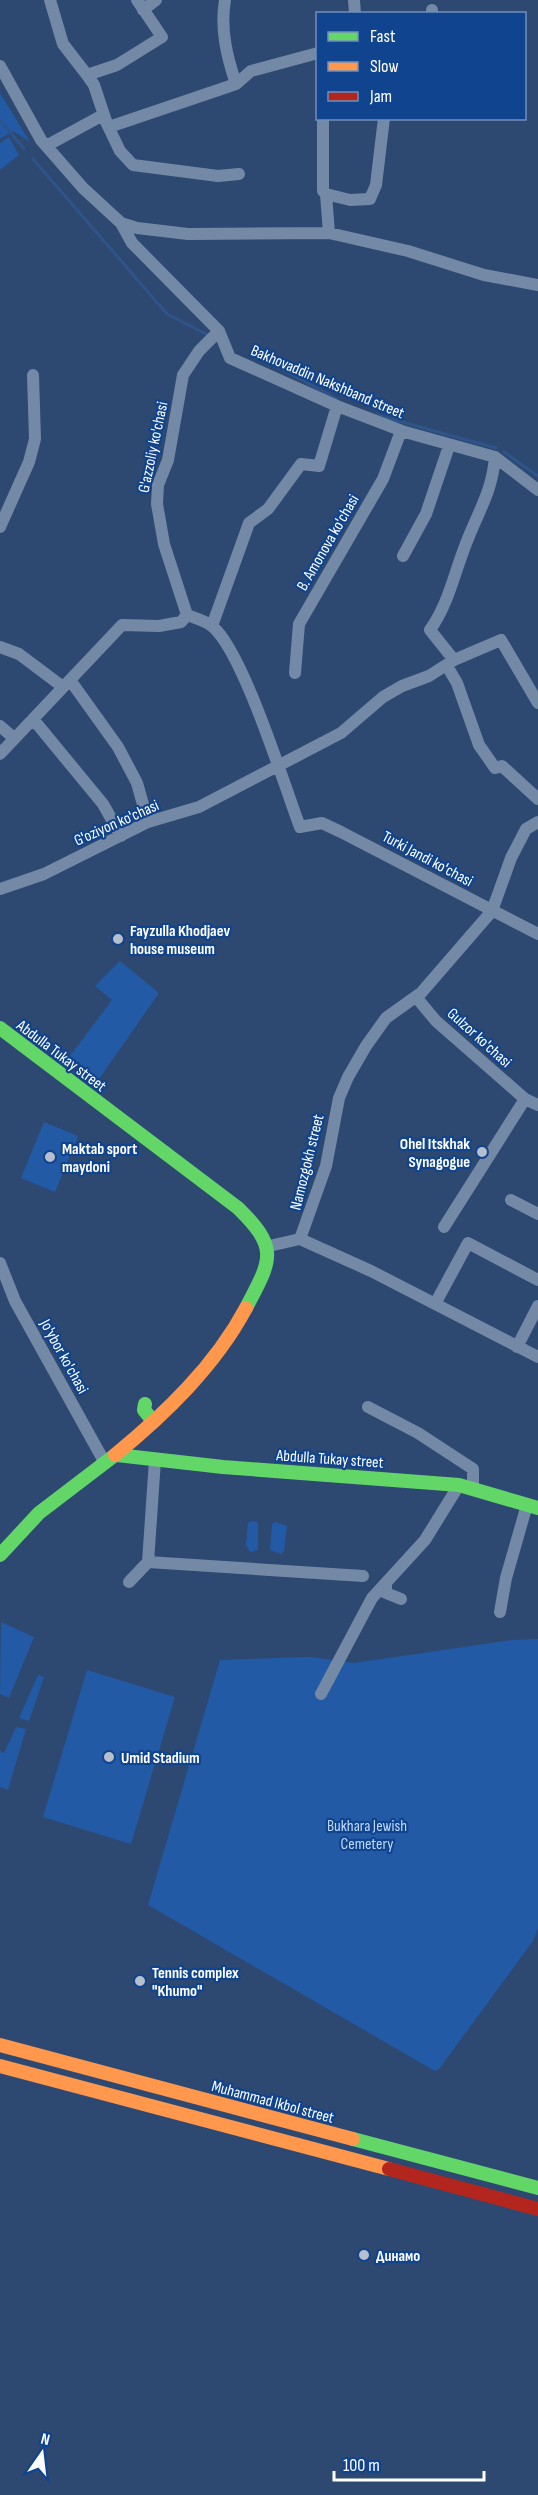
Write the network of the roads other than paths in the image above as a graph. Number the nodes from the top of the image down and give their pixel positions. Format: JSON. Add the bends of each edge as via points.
{"nodes":[{"id":1,"x":50,"y":0,"type":"edge"},
{"id":2,"x":156,"y":0,"type":"edge"},
{"id":3,"x":225,"y":0,"type":"edge"},
{"id":4,"x":140,"y":5,"type":"edge"},
{"id":5,"x":316,"y":56,"type":"edge"},
{"id":6,"x":0,"y":66,"type":"edge"},
{"id":7,"x":87,"y":75,"type":"junction"},
{"id":8,"x":236,"y":84,"type":"junction"},
{"id":9,"x":103,"y":115,"type":"junction"},
{"id":10,"x":323,"y":120,"type":"edge"},
{"id":11,"x":384,"y":120,"type":"edge"},
{"id":12,"x":109,"y":128,"type":"junction"},
{"id":13,"x":46,"y":146,"type":"junction"},
{"id":14,"x":239,"y":174,"type":"dead end"},
{"id":15,"x":326,"y":194,"type":"junction"},
{"id":16,"x":121,"y":223,"type":"junction"},
{"id":17,"x":329,"y":233,"type":"junction"},
{"id":18,"x":538,"y":285,"type":"edge"},
{"id":19,"x":219,"y":331,"type":"junction"},
{"id":20,"x":33,"y":375,"type":"dead end"},
{"id":21,"x":336,"y":406,"type":"junction"},
{"id":22,"x":401,"y":431,"type":"junction"},
{"id":23,"x":449,"y":446,"type":"junction"},
{"id":24,"x":495,"y":458,"type":"junction"},
{"id":25,"x":538,"y":489,"type":"edge"},
{"id":26,"x":0,"y":527,"type":"edge"},
{"id":27,"x":403,"y":556,"type":"dead end"},
{"id":28,"x":187,"y":615,"type":"junction"},
{"id":29,"x":212,"y":626,"type":"junction"},
{"id":30,"x":0,"y":647,"type":"edge"},
{"id":31,"x":451,"y":663,"type":"junction"},
{"id":32,"x":296,"y":673,"type":"dead end"},
{"id":33,"x":67,"y":683,"type":"junction"},
{"id":34,"x":538,"y":703,"type":"edge"},
{"id":35,"x":33,"y":719,"type":"junction"},
{"id":36,"x":0,"y":726,"type":"edge"},
{"id":37,"x":14,"y":738,"type":"junction"},
{"id":38,"x":0,"y":754,"type":"edge"},
{"id":39,"x":277,"y":766,"type":"junction"},
{"id":40,"x":538,"y":799,"type":"edge"},
{"id":41,"x":148,"y":822,"type":"junction"},
{"id":42,"x":538,"y":822,"type":"edge"},
{"id":43,"x":122,"y":836,"type":"junction"},
{"id":44,"x":0,"y":889,"type":"edge"},
{"id":45,"x":492,"y":911,"type":"junction"},
{"id":46,"x":538,"y":934,"type":"edge"},
{"id":47,"x":416,"y":997,"type":"junction"},
{"id":48,"x":0,"y":1028,"type":"edge"},
{"id":49,"x":525,"y":1099,"type":"junction"},
{"id":50,"x":538,"y":1105,"type":"edge"},
{"id":51,"x":511,"y":1200,"type":"dead end"},
{"id":52,"x":538,"y":1214,"type":"edge"},
{"id":53,"x":444,"y":1227,"type":"dead end"},
{"id":54,"x":300,"y":1239,"type":"junction"},
{"id":55,"x":269,"y":1246,"type":"junction"},
{"id":56,"x":0,"y":1263,"type":"edge"},
{"id":57,"x":538,"y":1280,"type":"edge"},
{"id":58,"x":5,"y":1291,"type":"edge"},
{"id":59,"x":435,"y":1304,"type":"junction"},
{"id":60,"x":538,"y":1305,"type":"edge"},
{"id":61,"x":517,"y":1347,"type":"junction"},
{"id":62,"x":538,"y":1357,"type":"edge"},
{"id":63,"x":145,"y":1404,"type":"dead end"},
{"id":64,"x":368,"y":1407,"type":"dead end"},
{"id":65,"x":153,"y":1420,"type":"junction"},
{"id":66,"x":117,"y":1455,"type":"junction"},
{"id":67,"x":155,"y":1460,"type":"junction"},
{"id":68,"x":105,"y":1463,"type":"junction"},
{"id":69,"x":466,"y":1486,"type":"junction"},
{"id":70,"x":532,"y":1507,"type":"edge"},
{"id":71,"x":0,"y":1555,"type":"edge"},
{"id":72,"x":148,"y":1562,"type":"junction"},
{"id":73,"x":363,"y":1576,"type":"dead end"},
{"id":74,"x":129,"y":1582,"type":"dead end"},
{"id":75,"x":387,"y":1583,"type":"junction"},
{"id":76,"x":401,"y":1599,"type":"dead end"},
{"id":77,"x":500,"y":1612,"type":"dead end"},
{"id":78,"x":321,"y":1694,"type":"dead end"},
{"id":79,"x":0,"y":2045,"type":"edge"},
{"id":80,"x":0,"y":2066,"type":"edge"},
{"id":81,"x":538,"y":2188,"type":"edge"},
{"id":82,"x":538,"y":2209,"type":"edge"}],
"edges":[{"from":1,"to":7,"type":"street","via":[[63,44]]},
{"from":2,"to":4,"type":"street"},
{"from":3,"to":8,"type":"street","via":[[226,52]]},
{"from":4,"to":7,"type":"street","via":[[162,37],[117,65]]},
{"from":5,"to":8,"type":"street","via":[[251,71]]},
{"from":6,"to":13,"type":"street","name":"Bakhovaddin Nakshband street"},
{"from":7,"to":9,"type":"street"},
{"from":8,"to":12,"type":"street"},
{"from":9,"to":12,"type":"street"},
{"from":9,"to":13,"type":"street"},
{"from":10,"to":15,"type":"street"},
{"from":11,"to":15,"type":"street","via":[[376,185],[370,199],[350,200]]},
{"from":12,"to":14,"type":"street","via":[[120,151],[133,165],[218,177]]},
{"from":13,"to":16,"type":"street","name":"Bakhovaddin Nakshband street"},
{"from":15,"to":17,"type":"street"},
{"from":16,"to":17,"type":"street","name":"Bakhovaddin Nakshband street","via":[[188,234]]},
{"from":16,"to":19,"type":"street","name":"Bakhovaddin Nakshband street","via":[[132,243]]},
{"from":17,"to":18,"type":"street","name":"Bakhovaddin Nakshband street","via":[[408,251],[484,275]]},
{"from":19,"to":21,"type":"street","name":"Bakhovaddin Nakshband street","via":[[230,358]]},
{"from":19,"to":28,"type":"street","name":"G'azzoliy ko'chasi","via":[[183,375],[175,432],[159,485],[157,504],[162,537]]},
{"from":20,"to":26,"type":"street","via":[[35,439]]},
{"from":21,"to":22,"type":"street","name":"Bakhovaddin Nakshband street"},
{"from":21,"to":29,"type":"street","via":[[319,466],[301,464],[268,508],[249,523]]},
{"from":22,"to":23,"type":"street","name":"Bakhovaddin Nakshband street"},
{"from":22,"to":32,"type":"street","name":"B. Amonova ko'chasi","via":[[384,479],[299,624]]},
{"from":23,"to":24,"type":"street","name":"Bakhovaddin Nakshband street"},
{"from":23,"to":27,"type":"street","via":[[426,514]]},
{"from":24,"to":25,"type":"street","name":"Bakhovaddin Nakshband street"},
{"from":24,"to":31,"type":"street","via":[[493,483],[464,548],[449,597],[430,630]]},
{"from":28,"to":29,"type":"street"},
{"from":28,"to":33,"type":"street","via":[[181,622],[159,626],[122,625]]},
{"from":29,"to":39,"type":"street","via":[[244,679]]},
{"from":30,"to":33,"type":"street"},
{"from":31,"to":34,"type":"street","name":"G'oziyon ko'chasi","via":[[501,640]]},
{"from":31,"to":39,"type":"street","name":"G'oziyon ko'chasi","via":[[383,697],[341,733]]},
{"from":31,"to":40,"type":"street","via":[[479,745],[495,768],[502,766]]},
{"from":33,"to":35,"type":"street"},
{"from":33,"to":41,"type":"street","via":[[118,747],[137,783]]},
{"from":35,"to":37,"type":"street"},
{"from":35,"to":43,"type":"street","via":[[103,804]]},
{"from":36,"to":37,"type":"street"},
{"from":37,"to":38,"type":"street"},
{"from":39,"to":41,"type":"street","name":"G'oziyon ko'chasi","via":[[199,807]]},
{"from":39,"to":45,"type":"street","name":"Turki Jandi ko'chasi","via":[[300,827],[322,823]]},
{"from":41,"to":43,"type":"street","name":"G'oziyon ko'chasi"},
{"from":42,"to":45,"type":"street","name":"Namozgokh street","via":[[526,829],[511,858]]},
{"from":43,"to":44,"type":"street","name":"G'oziyon ko'chasi","via":[[44,874]]},
{"from":45,"to":46,"type":"street","name":"Turki Jandi ko'chasi"},
{"from":45,"to":47,"type":"street","name":"Namozgokh street"},
{"from":47,"to":49,"type":"street","name":"Gulzor ko'chasi","via":[[436,1021]]},
{"from":47,"to":54,"type":"street","name":"Namozgokh street","via":[[386,1018],[343,1088],[326,1166]]},
{"from":48,"to":55,"type":"street","name":"Abdulla Tukay street","via":[[237,1208]]},
{"from":49,"to":50,"type":"street","name":"Gulzor ko'chasi"},
{"from":49,"to":53,"type":"street"},
{"from":51,"to":52,"type":"street"},
{"from":54,"to":55,"type":"street"},
{"from":54,"to":59,"type":"street"},
{"from":55,"to":65,"type":"street","via":[[265,1270],[225,1343],[193,1382]]},
{"from":56,"to":58,"type":"street","name":"Jo'ybor ko'chasi"},
{"from":57,"to":59,"type":"street","via":[[468,1242]]},
{"from":58,"to":68,"type":"street","name":"Jo'ybor ko'chasi"},
{"from":59,"to":61,"type":"street"},
{"from":60,"to":61,"type":"street"},
{"from":61,"to":62,"type":"street"},
{"from":63,"to":65,"type":"street","via":[[144,1410]]},
{"from":64,"to":69,"type":"street","via":[[470,1467],[475,1472]]},
{"from":65,"to":66,"type":"street"},
{"from":66,"to":67,"type":"street","name":"Abdulla Tukay street"},
{"from":66,"to":68,"type":"street"},
{"from":67,"to":69,"type":"street","name":"Abdulla Tukay street"},
{"from":67,"to":72,"type":"street"},
{"from":68,"to":71,"type":"street","via":[[27,1524]]},
{"from":69,"to":70,"type":"street","name":"Abdulla Tukay street"},
{"from":69,"to":75,"type":"street"},
{"from":70,"to":77,"type":"street","via":[[506,1578]]},
{"from":72,"to":73,"type":"street"},
{"from":72,"to":74,"type":"street"},
{"from":75,"to":76,"type":"street","via":[[386,1593]]},
{"from":75,"to":78,"type":"street","via":[[370,1600]]},
{"from":79,"to":81,"type":"street","name":"Muhammad Ikbol street"},
{"from":80,"to":82,"type":"street"}]}
